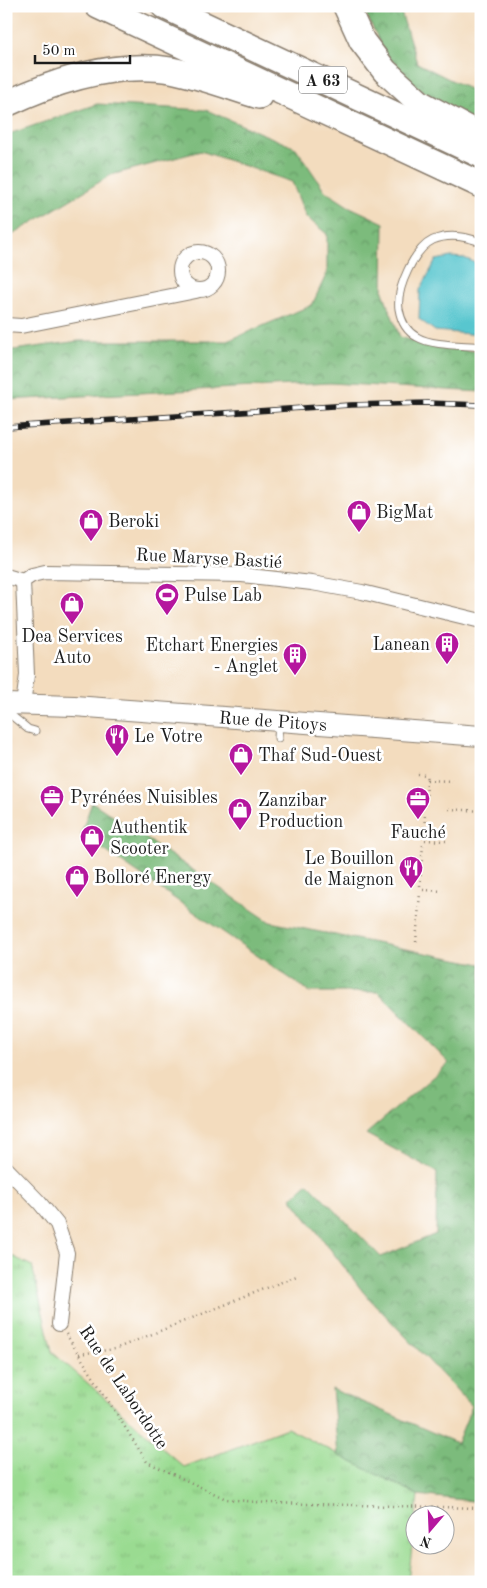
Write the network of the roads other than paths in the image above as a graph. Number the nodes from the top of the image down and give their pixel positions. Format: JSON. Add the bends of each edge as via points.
{"nodes":[{"id":1,"x":98,"y":6,"type":"edge"},
{"id":2,"x":164,"y":6,"type":"edge"},
{"id":3,"x":346,"y":6,"type":"edge"},
{"id":4,"x":6,"y":104,"type":"edge"},
{"id":5,"x":375,"y":136,"type":"junction"},
{"id":6,"x":481,"y":136,"type":"edge"},
{"id":7,"x":481,"y":154,"type":"edge"},
{"id":8,"x":481,"y":185,"type":"edge"},
{"id":9,"x":481,"y":242,"type":"edge"},
{"id":10,"x":196,"y":291,"type":"dead end"},
{"id":11,"x":6,"y":325,"type":"edge"},
{"id":12,"x":481,"y":347,"type":"edge"},
{"id":13,"x":6,"y":576,"type":"edge"},
{"id":14,"x":23,"y":581,"type":"junction"},
{"id":15,"x":481,"y":621,"type":"edge"},
{"id":16,"x":12,"y":706,"type":"edge"},
{"id":17,"x":35,"y":731,"type":"dead end"},
{"id":18,"x":481,"y":736,"type":"edge"},
{"id":19,"x":6,"y":1168,"type":"edge"},
{"id":20,"x":59,"y":1324,"type":"road end"}],
"edges":[{"from":1,"to":5,"type":"highway","number":"A 63"},
{"from":2,"to":7,"type":"highway","number":"A 63"},
{"from":3,"to":6,"type":"highway","via":[[362,41],[385,71],[420,103]]},
{"from":4,"to":5,"type":"highway","via":[[70,78],[110,71],[171,70],[259,96],[329,125]]},
{"from":5,"to":8,"type":"highway","number":"A 63"},
{"from":9,"to":12,"type":"lane","via":[[445,236],[422,248],[410,264],[398,308],[405,328],[418,338]]},
{"from":10,"to":11,"type":"street","via":[[21,326]]},
{"from":13,"to":14,"type":"street"},
{"from":14,"to":15,"type":"street","name":"Rue Maryse Bastié","via":[[45,572],[242,574],[362,592]]},
{"from":14,"to":16,"type":"street","via":[[26,675]]},
{"from":16,"to":17,"type":"lane","via":[[28,729]]},
{"from":16,"to":18,"type":"street","name":"Rue de Pitoys","via":[[74,706],[279,729]]},
{"from":19,"to":20,"type":"street","name":"Rue de Labordotte","via":[[57,1224],[67,1253]]}]}
